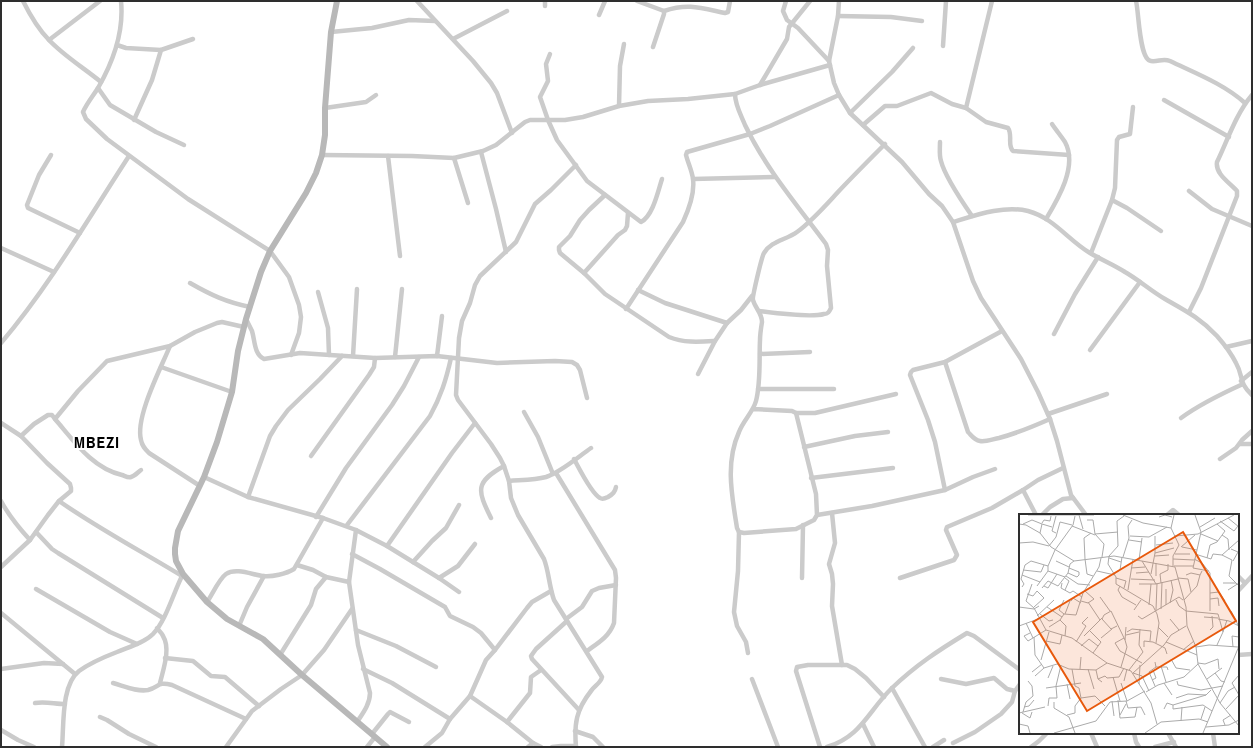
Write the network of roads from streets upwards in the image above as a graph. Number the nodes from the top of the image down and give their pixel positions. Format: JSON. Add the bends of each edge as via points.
{"nodes":[{"id":1,"x":22,"y":1,"type":"edge"},
{"id":2,"x":100,"y":1,"type":"edge"},
{"id":3,"x":121,"y":1,"type":"edge"},
{"id":4,"x":337,"y":1,"type":"edge"},
{"id":5,"x":417,"y":1,"type":"edge"},
{"id":6,"x":605,"y":1,"type":"edge"},
{"id":7,"x":637,"y":1,"type":"edge"},
{"id":8,"x":692,"y":1,"type":"edge"},
{"id":9,"x":730,"y":1,"type":"edge"},
{"id":10,"x":786,"y":1,"type":"edge"},
{"id":11,"x":810,"y":1,"type":"edge"},
{"id":12,"x":839,"y":1,"type":"edge"},
{"id":13,"x":946,"y":1,"type":"edge"},
{"id":14,"x":993,"y":1,"type":"edge"},
{"id":15,"x":1136,"y":1,"type":"edge"},
{"id":16,"x":691,"y":7,"type":"junction"},
{"id":17,"x":507,"y":11,"type":"dead end"},
{"id":18,"x":664,"y":11,"type":"junction"},
{"id":19,"x":599,"y":14,"type":"dead end"},
{"id":20,"x":838,"y":16,"type":"junction"},
{"id":21,"x":435,"y":21,"type":"junction"},
{"id":22,"x":922,"y":21,"type":"dead end"},
{"id":23,"x":792,"y":24,"type":"junction"},
{"id":24,"x":331,"y":32,"type":"junction"},
{"id":25,"x":193,"y":39,"type":"dead end"},
{"id":26,"x":453,"y":39,"type":"junction"},
{"id":27,"x":49,"y":40,"type":"junction"},
{"id":28,"x":624,"y":44,"type":"dead end"},
{"id":29,"x":117,"y":45,"type":"junction"},
{"id":30,"x":943,"y":46,"type":"dead end"},
{"id":31,"x":654,"y":47,"type":"dead end"},
{"id":32,"x":913,"y":48,"type":"dead end"},
{"id":33,"x":161,"y":50,"type":"junction"},
{"id":34,"x":550,"y":54,"type":"dead end"},
{"id":35,"x":829,"y":63,"type":"junction"},
{"id":36,"x":101,"y":82,"type":"junction"},
{"id":37,"x":760,"y":85,"type":"junction"},
{"id":38,"x":98,"y":88,"type":"junction"},
{"id":39,"x":735,"y":94,"type":"junction"},
{"id":40,"x":1252,"y":94,"type":"edge"},
{"id":41,"x":376,"y":95,"type":"dead end"},
{"id":42,"x":839,"y":95,"type":"junction"},
{"id":43,"x":1164,"y":100,"type":"dead end"},
{"id":44,"x":1245,"y":103,"type":"junction"},
{"id":45,"x":618,"y":106,"type":"junction"},
{"id":46,"x":1133,"y":107,"type":"dead end"},
{"id":47,"x":326,"y":108,"type":"junction"},
{"id":48,"x":966,"y":108,"type":"junction"},
{"id":49,"x":850,"y":113,"type":"junction"},
{"id":50,"x":134,"y":120,"type":"junction"},
{"id":51,"x":548,"y":120,"type":"junction"},
{"id":52,"x":1052,"y":124,"type":"dead end"},
{"id":53,"x":863,"y":125,"type":"junction"},
{"id":54,"x":512,"y":133,"type":"junction"},
{"id":55,"x":750,"y":134,"type":"junction"},
{"id":56,"x":1229,"y":137,"type":"junction"},
{"id":57,"x":940,"y":142,"type":"dead end"},
{"id":58,"x":885,"y":144,"type":"junction"},
{"id":59,"x":184,"y":145,"type":"dead end"},
{"id":60,"x":480,"y":152,"type":"junction"},
{"id":61,"x":51,"y":155,"type":"dead end"},
{"id":62,"x":322,"y":155,"type":"junction"},
{"id":63,"x":1069,"y":155,"type":"junction"},
{"id":64,"x":129,"y":156,"type":"junction"},
{"id":65,"x":388,"y":156,"type":"junction"},
{"id":66,"x":454,"y":158,"type":"junction"},
{"id":67,"x":576,"y":165,"type":"junction"},
{"id":68,"x":775,"y":177,"type":"junction"},
{"id":69,"x":662,"y":179,"type":"dead end"},
{"id":70,"x":694,"y":179,"type":"junction"},
{"id":71,"x":1189,"y":191,"type":"dead end"},
{"id":72,"x":605,"y":195,"type":"junction"},
{"id":73,"x":1112,"y":200,"type":"junction"},
{"id":74,"x":468,"y":203,"type":"dead end"},
{"id":75,"x":628,"y":213,"type":"junction"},
{"id":76,"x":972,"y":216,"type":"junction"},
{"id":77,"x":1230,"y":216,"type":"junction"},
{"id":78,"x":1046,"y":219,"type":"junction"},
{"id":79,"x":810,"y":222,"type":"junction"},
{"id":80,"x":954,"y":222,"type":"junction"},
{"id":81,"x":1252,"y":226,"type":"edge"},
{"id":82,"x":1161,"y":231,"type":"dead end"},
{"id":83,"x":80,"y":233,"type":"junction"},
{"id":84,"x":1,"y":248,"type":"edge"},
{"id":85,"x":270,"y":251,"type":"junction"},
{"id":86,"x":506,"y":252,"type":"junction"},
{"id":87,"x":1091,"y":253,"type":"junction"},
{"id":88,"x":400,"y":256,"type":"dead end"},
{"id":89,"x":1098,"y":257,"type":"junction"},
{"id":90,"x":54,"y":272,"type":"junction"},
{"id":91,"x":584,"y":273,"type":"junction"},
{"id":92,"x":1140,"y":282,"type":"junction"},
{"id":93,"x":190,"y":283,"type":"dead end"},
{"id":94,"x":402,"y":289,"type":"dead end"},
{"id":95,"x":357,"y":290,"type":"dead end"},
{"id":96,"x":638,"y":290,"type":"junction"},
{"id":97,"x":318,"y":292,"type":"dead end"},
{"id":98,"x":752,"y":296,"type":"junction"},
{"id":99,"x":250,"y":307,"type":"junction"},
{"id":100,"x":626,"y":308,"type":"junction"},
{"id":101,"x":759,"y":311,"type":"junction"},
{"id":102,"x":1190,"y":312,"type":"junction"},
{"id":103,"x":442,"y":316,"type":"dead end"},
{"id":104,"x":246,"y":319,"type":"junction"},
{"id":105,"x":727,"y":323,"type":"junction"},
{"id":106,"x":244,"y":327,"type":"junction"},
{"id":107,"x":1002,"y":331,"type":"junction"},
{"id":108,"x":1054,"y":334,"type":"dead end"},
{"id":109,"x":715,"y":341,"type":"junction"},
{"id":110,"x":1252,"y":341,"type":"edge"},
{"id":111,"x":1,"y":343,"type":"edge"},
{"id":112,"x":170,"y":346,"type":"junction"},
{"id":113,"x":1226,"y":347,"type":"junction"},
{"id":114,"x":1090,"y":350,"type":"dead end"},
{"id":115,"x":810,"y":352,"type":"dead end"},
{"id":116,"x":760,"y":354,"type":"junction"},
{"id":117,"x":291,"y":355,"type":"junction"},
{"id":118,"x":329,"y":355,"type":"junction"},
{"id":119,"x":342,"y":356,"type":"junction"},
{"id":120,"x":353,"y":356,"type":"junction"},
{"id":121,"x":437,"y":356,"type":"junction"},
{"id":122,"x":395,"y":357,"type":"junction"},
{"id":123,"x":419,"y":357,"type":"junction"},
{"id":124,"x":375,"y":358,"type":"junction"},
{"id":125,"x":451,"y":358,"type":"junction"},
{"id":126,"x":458,"y":360,"type":"junction"},
{"id":127,"x":945,"y":362,"type":"junction"},
{"id":128,"x":161,"y":367,"type":"junction"},
{"id":129,"x":1252,"y":372,"type":"edge"},
{"id":130,"x":698,"y":374,"type":"dead end"},
{"id":131,"x":1242,"y":383,"type":"junction"},
{"id":132,"x":758,"y":389,"type":"junction"},
{"id":133,"x":834,"y":389,"type":"dead end"},
{"id":134,"x":232,"y":392,"type":"junction"},
{"id":135,"x":896,"y":394,"type":"dead end"},
{"id":136,"x":1107,"y":394,"type":"dead end"},
{"id":137,"x":1252,"y":395,"type":"edge"},
{"id":138,"x":587,"y":398,"type":"dead end"},
{"id":139,"x":753,"y":410,"type":"junction"},
{"id":140,"x":524,"y":412,"type":"dead end"},
{"id":141,"x":796,"y":413,"type":"junction"},
{"id":142,"x":1049,"y":417,"type":"junction"},
{"id":143,"x":55,"y":418,"type":"junction"},
{"id":144,"x":1181,"y":418,"type":"dead end"},
{"id":145,"x":1,"y":423,"type":"edge"},
{"id":146,"x":475,"y":423,"type":"junction"},
{"id":147,"x":888,"y":432,"type":"dead end"},
{"id":148,"x":1252,"y":432,"type":"edge"},
{"id":149,"x":21,"y":436,"type":"junction"},
{"id":150,"x":1240,"y":444,"type":"junction"},
{"id":151,"x":1252,"y":444,"type":"edge"},
{"id":152,"x":804,"y":447,"type":"junction"},
{"id":153,"x":591,"y":448,"type":"dead end"},
{"id":154,"x":311,"y":456,"type":"dead end"},
{"id":155,"x":574,"y":459,"type":"junction"},
{"id":156,"x":1220,"y":459,"type":"dead end"},
{"id":157,"x":504,"y":466,"type":"junction"},
{"id":158,"x":893,"y":468,"type":"dead end"},
{"id":159,"x":1063,"y":468,"type":"junction"},
{"id":160,"x":995,"y":469,"type":"dead end"},
{"id":161,"x":141,"y":470,"type":"dead end"},
{"id":162,"x":554,"y":473,"type":"junction"},
{"id":163,"x":204,"y":477,"type":"junction"},
{"id":164,"x":811,"y":478,"type":"junction"},
{"id":165,"x":509,"y":481,"type":"junction"},
{"id":166,"x":200,"y":486,"type":"junction"},
{"id":167,"x":616,"y":487,"type":"dead end"},
{"id":168,"x":946,"y":490,"type":"junction"},
{"id":169,"x":1023,"y":490,"type":"junction"},
{"id":170,"x":248,"y":497,"type":"junction"},
{"id":171,"x":1073,"y":498,"type":"junction"},
{"id":172,"x":60,"y":501,"type":"junction"},
{"id":173,"x":1,"y":502,"type":"edge"},
{"id":174,"x":459,"y":505,"type":"dead end"},
{"id":175,"x":832,"y":513,"type":"junction"},
{"id":176,"x":1035,"y":514,"type":"edge"},
{"id":177,"x":1043,"y":514,"type":"edge"},
{"id":178,"x":1085,"y":514,"type":"edge"},
{"id":179,"x":1168,"y":514,"type":"edge"},
{"id":180,"x":1178,"y":514,"type":"edge"},
{"id":181,"x":817,"y":515,"type":"junction"},
{"id":182,"x":316,"y":517,"type":"junction"},
{"id":183,"x":323,"y":518,"type":"junction"},
{"id":184,"x":491,"y":518,"type":"dead end"},
{"id":185,"x":347,"y":525,"type":"junction"},
{"id":186,"x":803,"y":525,"type":"junction"},
{"id":187,"x":356,"y":530,"type":"junction"},
{"id":188,"x":36,"y":532,"type":"junction"},
{"id":189,"x":739,"y":532,"type":"junction"},
{"id":190,"x":30,"y":540,"type":"junction"},
{"id":191,"x":475,"y":544,"type":"dead end"},
{"id":192,"x":387,"y":546,"type":"junction"},
{"id":193,"x":352,"y":554,"type":"junction"},
{"id":194,"x":413,"y":562,"type":"junction"},
{"id":195,"x":2,"y":564,"type":"edge"},
{"id":196,"x":297,"y":565,"type":"junction"},
{"id":197,"x":182,"y":575,"type":"junction"},
{"id":198,"x":264,"y":576,"type":"junction"},
{"id":199,"x":1252,"y":576,"type":"edge"},
{"id":200,"x":326,"y":577,"type":"junction"},
{"id":201,"x":1239,"y":577,"type":"edge"},
{"id":202,"x":440,"y":578,"type":"junction"},
{"id":203,"x":802,"y":578,"type":"dead end"},
{"id":204,"x":900,"y":578,"type":"dead end"},
{"id":205,"x":349,"y":582,"type":"junction"},
{"id":206,"x":1245,"y":584,"type":"junction"},
{"id":207,"x":616,"y":585,"type":"junction"},
{"id":208,"x":36,"y":589,"type":"dead end"},
{"id":209,"x":1239,"y":590,"type":"edge"},
{"id":210,"x":551,"y":591,"type":"junction"},
{"id":211,"x":459,"y":592,"type":"dead end"},
{"id":212,"x":207,"y":602,"type":"junction"},
{"id":213,"x":352,"y":609,"type":"junction"},
{"id":214,"x":1,"y":613,"type":"edge"},
{"id":215,"x":163,"y":618,"type":"junction"},
{"id":216,"x":566,"y":620,"type":"junction"},
{"id":217,"x":239,"y":626,"type":"junction"},
{"id":218,"x":157,"y":628,"type":"junction"},
{"id":219,"x":356,"y":630,"type":"junction"},
{"id":220,"x":137,"y":644,"type":"junction"},
{"id":221,"x":495,"y":650,"type":"junction"},
{"id":222,"x":587,"y":651,"type":"junction"},
{"id":223,"x":748,"y":653,"type":"dead end"},
{"id":224,"x":1252,"y":654,"type":"edge"},
{"id":225,"x":280,"y":655,"type":"junction"},
{"id":226,"x":1239,"y":655,"type":"edge"},
{"id":227,"x":165,"y":658,"type":"junction"},
{"id":228,"x":63,"y":664,"type":"junction"},
{"id":229,"x":842,"y":665,"type":"junction"},
{"id":230,"x":436,"y":667,"type":"dead end"},
{"id":231,"x":1,"y":669,"type":"edge"},
{"id":232,"x":363,"y":669,"type":"junction"},
{"id":233,"x":1019,"y":669,"type":"edge"},
{"id":234,"x":542,"y":670,"type":"junction"},
{"id":235,"x":76,"y":674,"type":"junction"},
{"id":236,"x":302,"y":675,"type":"junction"},
{"id":237,"x":752,"y":679,"type":"dead end"},
{"id":238,"x":940,"y":679,"type":"dead end"},
{"id":239,"x":113,"y":683,"type":"dead end"},
{"id":240,"x":160,"y":683,"type":"junction"},
{"id":241,"x":1019,"y":685,"type":"edge"},
{"id":242,"x":892,"y":688,"type":"junction"},
{"id":243,"x":1015,"y":691,"type":"junction"},
{"id":244,"x":470,"y":696,"type":"junction"},
{"id":245,"x":884,"y":697,"type":"junction"},
{"id":246,"x":35,"y":703,"type":"dead end"},
{"id":247,"x":65,"y":704,"type":"junction"},
{"id":248,"x":259,"y":706,"type":"junction"},
{"id":249,"x":579,"y":710,"type":"junction"},
{"id":250,"x":100,"y":717,"type":"dead end"},
{"id":251,"x":246,"y":719,"type":"junction"},
{"id":252,"x":450,"y":719,"type":"junction"},
{"id":253,"x":357,"y":722,"type":"junction"},
{"id":254,"x":409,"y":722,"type":"dead end"},
{"id":255,"x":507,"y":722,"type":"junction"},
{"id":256,"x":863,"y":724,"type":"junction"},
{"id":257,"x":1,"y":730,"type":"edge"},
{"id":258,"x":576,"y":731,"type":"junction"},
{"id":259,"x":1046,"y":734,"type":"edge"},
{"id":260,"x":1091,"y":734,"type":"edge"},
{"id":261,"x":1134,"y":734,"type":"edge"},
{"id":262,"x":1169,"y":734,"type":"edge"},
{"id":263,"x":1214,"y":734,"type":"edge"},
{"id":264,"x":374,"y":736,"type":"junction"},
{"id":265,"x":944,"y":740,"type":"dead end"},
{"id":266,"x":534,"y":743,"type":"junction"},
{"id":267,"x":953,"y":743,"type":"dead end"},
{"id":268,"x":1135,"y":745,"type":"edge"},
{"id":269,"x":1175,"y":745,"type":"edge"},
{"id":270,"x":833,"y":746,"type":"edge"},
{"id":271,"x":34,"y":747,"type":"edge"},
{"id":272,"x":62,"y":747,"type":"edge"},
{"id":273,"x":156,"y":747,"type":"edge"},
{"id":274,"x":226,"y":747,"type":"edge"},
{"id":275,"x":367,"y":747,"type":"edge"},
{"id":276,"x":387,"y":747,"type":"edge"},
{"id":277,"x":425,"y":747,"type":"edge"},
{"id":278,"x":528,"y":747,"type":"edge"},
{"id":279,"x":541,"y":747,"type":"edge"},
{"id":280,"x":552,"y":747,"type":"edge"},
{"id":281,"x":576,"y":747,"type":"edge"},
{"id":282,"x":603,"y":747,"type":"edge"},
{"id":283,"x":778,"y":747,"type":"edge"},
{"id":284,"x":820,"y":747,"type":"edge"},
{"id":285,"x":827,"y":747,"type":"edge"},
{"id":286,"x":874,"y":747,"type":"edge"},
{"id":287,"x":925,"y":747,"type":"edge"},
{"id":288,"x":933,"y":747,"type":"edge"},
{"id":289,"x":1030,"y":747,"type":"edge"},
{"id":290,"x":1097,"y":747,"type":"edge"},
{"id":291,"x":1139,"y":747,"type":"edge"},
{"id":292,"x":1155,"y":747,"type":"edge"},
{"id":293,"x":1215,"y":747,"type":"edge"}],
"edges":[{"from":1,"to":27,"type":"street"},
{"from":2,"to":27,"type":"street"},
{"from":3,"to":29,"type":"street"},
{"from":4,"to":24,"type":"street"},
{"from":5,"to":21,"type":"street"},
{"from":6,"to":19,"type":"street"},
{"from":7,"to":18,"type":"street"},
{"from":8,"to":16,"type":"street"},
{"from":9,"to":16,"type":"street","via":[[728,12],[725,13]]},
{"from":10,"to":23,"type":"street","via":[[784,13]]},
{"from":11,"to":23,"type":"street"},
{"from":12,"to":20,"type":"street"},
{"from":13,"to":30,"type":"street"},
{"from":14,"to":48,"type":"street"},
{"from":15,"to":44,"type":"street","via":[[1142,48],[1147,59],[1170,61],[1217,84]]},
{"from":16,"to":18,"type":"street","via":[[678,6]]},
{"from":17,"to":26,"type":"street"},
{"from":18,"to":31,"type":"street"},
{"from":20,"to":22,"type":"street","via":[[892,17]]},
{"from":20,"to":35,"type":"street"},
{"from":21,"to":24,"type":"street","via":[[409,20],[372,28]]},
{"from":21,"to":26,"type":"street"},
{"from":23,"to":35,"type":"street"},
{"from":23,"to":37,"type":"street","via":[[787,39]]},
{"from":24,"to":47,"type":"street"},
{"from":25,"to":33,"type":"street"},
{"from":26,"to":54,"type":"street","via":[[497,93]]},
{"from":27,"to":36,"type":"street"},
{"from":28,"to":45,"type":"street"},
{"from":29,"to":33,"type":"street"},
{"from":29,"to":36,"type":"street"},
{"from":32,"to":49,"type":"street"},
{"from":33,"to":50,"type":"street","via":[[152,80]]},
{"from":34,"to":51,"type":"street","via":[[546,64],[548,81],[540,95]]},
{"from":35,"to":37,"type":"street"},
{"from":35,"to":42,"type":"street"},
{"from":36,"to":38,"type":"street"},
{"from":37,"to":39,"type":"street"},
{"from":38,"to":50,"type":"street","via":[[110,105]]},
{"from":38,"to":64,"type":"street","via":[[83,112],[86,119],[107,140]]},
{"from":39,"to":45,"type":"street"},
{"from":39,"to":55,"type":"street","via":[[738,109]]},
{"from":40,"to":44,"type":"street"},
{"from":41,"to":47,"type":"street","via":[[366,102]]},
{"from":42,"to":49,"type":"street"},
{"from":42,"to":55,"type":"street"},
{"from":43,"to":56,"type":"street"},
{"from":44,"to":56,"type":"street"},
{"from":45,"to":51,"type":"street","via":[[583,117]]},
{"from":46,"to":73,"type":"street","via":[[1130,134],[1116,140],[1115,188]]},
{"from":47,"to":62,"type":"street"},
{"from":48,"to":53,"type":"street","via":[[931,93],[897,106],[885,106]]},
{"from":48,"to":63,"type":"street","via":[[986,122],[1008,128],[1010,147],[1013,151]]},
{"from":49,"to":53,"type":"street"},
{"from":50,"to":59,"type":"street"},
{"from":51,"to":54,"type":"street","via":[[530,120]]},
{"from":51,"to":67,"type":"street","via":[[557,140]]},
{"from":52,"to":63,"type":"street","via":[[1065,143]]},
{"from":53,"to":58,"type":"street"},
{"from":54,"to":60,"type":"street","via":[[496,145]]},
{"from":55,"to":68,"type":"street"},
{"from":55,"to":70,"type":"street","via":[[689,151],[686,155]]},
{"from":56,"to":77,"type":"street","via":[[1217,167],[1237,191]]},
{"from":57,"to":76,"type":"street","via":[[941,163]]},
{"from":58,"to":79,"type":"street"},
{"from":58,"to":80,"type":"street"},
{"from":60,"to":66,"type":"street"},
{"from":60,"to":86,"type":"street"},
{"from":61,"to":83,"type":"street","via":[[39,175],[28,208]]},
{"from":62,"to":65,"type":"street"},
{"from":62,"to":85,"type":"street","via":[[306,193]]},
{"from":63,"to":78,"type":"street","via":[[1062,188]]},
{"from":64,"to":83,"type":"street"},
{"from":64,"to":85,"type":"street","via":[[188,199]]},
{"from":65,"to":66,"type":"street"},
{"from":65,"to":88,"type":"street"},
{"from":66,"to":74,"type":"street"},
{"from":67,"to":72,"type":"street","via":[[587,181]]},
{"from":67,"to":86,"type":"street","via":[[535,204],[518,237]]},
{"from":68,"to":70,"type":"street"},
{"from":68,"to":79,"type":"street"},
{"from":69,"to":75,"type":"street","via":[[651,212],[643,222]]},
{"from":70,"to":96,"type":"street","via":[[692,196],[683,222]]},
{"from":71,"to":77,"type":"street","via":[[1212,208]]},
{"from":72,"to":75,"type":"street"},
{"from":72,"to":91,"type":"street","via":[[580,220],[559,250]]},
{"from":73,"to":82,"type":"street"},
{"from":73,"to":87,"type":"street"},
{"from":75,"to":91,"type":"street","via":[[625,230]]},
{"from":76,"to":78,"type":"street","via":[[1017,210]]},
{"from":76,"to":80,"type":"street"},
{"from":77,"to":81,"type":"street"},
{"from":77,"to":102,"type":"street"},
{"from":78,"to":87,"type":"street"},
{"from":79,"to":98,"type":"street","via":[[794,234],[770,246],[764,253]]},
{"from":79,"to":101,"type":"street","via":[[828,250],[831,308],[829,312],[812,315]]},
{"from":80,"to":107,"type":"street","via":[[973,281]]},
{"from":83,"to":90,"type":"street"},
{"from":84,"to":90,"type":"street"},
{"from":85,"to":99,"type":"street"},
{"from":85,"to":117,"type":"street","via":[[289,277],[299,305],[300,332]]},
{"from":86,"to":126,"type":"street","via":[[480,276],[475,285],[458,338]]},
{"from":87,"to":89,"type":"street"},
{"from":89,"to":92,"type":"street"},
{"from":89,"to":108,"type":"street","via":[[1074,294]]},
{"from":90,"to":111,"type":"street"},
{"from":91,"to":100,"type":"street","via":[[605,294]]},
{"from":92,"to":102,"type":"street"},
{"from":92,"to":114,"type":"street"},
{"from":93,"to":99,"type":"street","via":[[221,299]]},
{"from":94,"to":122,"type":"street"},
{"from":95,"to":120,"type":"street"},
{"from":96,"to":100,"type":"street"},
{"from":96,"to":105,"type":"street"},
{"from":97,"to":118,"type":"street","via":[[328,328]]},
{"from":98,"to":101,"type":"street"},
{"from":98,"to":105,"type":"street"},
{"from":99,"to":104,"type":"street"},
{"from":100,"to":109,"type":"street","via":[[678,341]]},
{"from":101,"to":116,"type":"street","via":[[762,321]]},
{"from":102,"to":113,"type":"street"},
{"from":103,"to":121,"type":"street"},
{"from":104,"to":106,"type":"street"},
{"from":104,"to":117,"type":"street","via":[[260,357],[264,359]]},
{"from":105,"to":109,"type":"street"},
{"from":106,"to":112,"type":"street","via":[[216,323]]},
{"from":106,"to":134,"type":"street"},
{"from":107,"to":127,"type":"street"},
{"from":107,"to":142,"type":"street","via":[[1031,377]]},
{"from":109,"to":130,"type":"street"},
{"from":110,"to":113,"type":"street"},
{"from":112,"to":128,"type":"street"},
{"from":112,"to":143,"type":"street","via":[[108,361]]},
{"from":113,"to":131,"type":"street","via":[[1237,364]]},
{"from":115,"to":116,"type":"street"},
{"from":116,"to":132,"type":"street"},
{"from":117,"to":118,"type":"street"},
{"from":118,"to":119,"type":"street"},
{"from":119,"to":120,"type":"street"},
{"from":119,"to":170,"type":"street","via":[[288,410],[276,426]]},
{"from":120,"to":124,"type":"street"},
{"from":121,"to":123,"type":"street"},
{"from":121,"to":125,"type":"street"},
{"from":122,"to":123,"type":"street"},
{"from":122,"to":124,"type":"street"},
{"from":123,"to":182,"type":"street","via":[[404,386],[346,468]]},
{"from":124,"to":154,"type":"street","via":[[374,367],[369,375]]},
{"from":125,"to":126,"type":"street"},
{"from":125,"to":185,"type":"street","via":[[444,387],[430,416]]},
{"from":126,"to":138,"type":"street","via":[[497,363],[572,362],[578,365]]},
{"from":126,"to":146,"type":"street","via":[[456,396]]},
{"from":127,"to":142,"type":"street","via":[[968,432],[974,439],[989,440],[1025,431]]},
{"from":127,"to":168,"type":"street","via":[[913,370],[910,375],[935,442]]},
{"from":128,"to":134,"type":"street"},
{"from":128,"to":166,"type":"street","via":[[143,414],[140,439],[149,453]]},
{"from":129,"to":131,"type":"street"},
{"from":131,"to":137,"type":"street"},
{"from":131,"to":144,"type":"street"},
{"from":132,"to":133,"type":"street"},
{"from":132,"to":139,"type":"street"},
{"from":134,"to":163,"type":"street"},
{"from":135,"to":141,"type":"street","via":[[815,413]]},
{"from":136,"to":142,"type":"street"},
{"from":139,"to":141,"type":"street"},
{"from":139,"to":189,"type":"street","via":[[738,433],[731,465],[733,505]]},
{"from":140,"to":162,"type":"street"},
{"from":141,"to":152,"type":"street"},
{"from":142,"to":159,"type":"street"},
{"from":143,"to":149,"type":"street","via":[[48,415]]},
{"from":143,"to":161,"type":"street","via":[[83,452],[101,467],[128,477]]},
{"from":145,"to":149,"type":"street"},
{"from":146,"to":157,"type":"street"},
{"from":146,"to":192,"type":"street"},
{"from":147,"to":152,"type":"street"},
{"from":148,"to":150,"type":"street"},
{"from":149,"to":172,"type":"street","via":[[70,484],[71,491]]},
{"from":150,"to":151,"type":"street"},
{"from":150,"to":156,"type":"street"},
{"from":152,"to":164,"type":"street"},
{"from":153,"to":155,"type":"street"},
{"from":155,"to":162,"type":"street"},
{"from":155,"to":167,"type":"street","via":[[599,498],[605,499],[613,494]]},
{"from":157,"to":165,"type":"street"},
{"from":157,"to":184,"type":"street","via":[[490,473],[481,488],[481,497]]},
{"from":158,"to":164,"type":"street"},
{"from":159,"to":169,"type":"street"},
{"from":159,"to":171,"type":"street"},
{"from":160,"to":168,"type":"street"},
{"from":162,"to":165,"type":"street","via":[[540,478]]},
{"from":162,"to":207,"type":"street","via":[[615,570]]},
{"from":163,"to":166,"type":"street"},
{"from":163,"to":170,"type":"street"},
{"from":164,"to":181,"type":"street","via":[[816,494]]},
{"from":165,"to":210,"type":"street","via":[[511,498],[518,514],[544,559]]},
{"from":166,"to":197,"type":"street","via":[[178,531],[176,562]]},
{"from":168,"to":175,"type":"street"},
{"from":169,"to":176,"type":"street"},
{"from":169,"to":204,"type":"street","via":[[992,508],[947,527],[957,554],[954,560]]},
{"from":170,"to":182,"type":"street"},
{"from":171,"to":177,"type":"street","via":[[1063,499],[1050,506]]},
{"from":171,"to":178,"type":"street"},
{"from":172,"to":188,"type":"street"},
{"from":172,"to":197,"type":"street","via":[[94,525]]},
{"from":173,"to":190,"type":"street"},
{"from":174,"to":194,"type":"street","via":[[446,528]]},
{"from":175,"to":181,"type":"street"},
{"from":175,"to":229,"type":"street","via":[[835,543],[829,564],[833,584],[832,606]]},
{"from":179,"to":180,"type":"street","via":[[1173,510]]},
{"from":181,"to":186,"type":"street","via":[[814,520]]},
{"from":182,"to":183,"type":"street"},
{"from":183,"to":185,"type":"street"},
{"from":183,"to":196,"type":"street"},
{"from":185,"to":187,"type":"street"},
{"from":186,"to":189,"type":"street","via":[[796,529]]},
{"from":186,"to":203,"type":"street"},
{"from":187,"to":192,"type":"street"},
{"from":187,"to":193,"type":"street"},
{"from":188,"to":190,"type":"street"},
{"from":188,"to":215,"type":"street","via":[[58,553]]},
{"from":189,"to":223,"type":"street","via":[[734,612]]},
{"from":190,"to":195,"type":"street"},
{"from":191,"to":202,"type":"street","via":[[458,566]]},
{"from":192,"to":194,"type":"street"},
{"from":193,"to":205,"type":"street"},
{"from":193,"to":221,"type":"street","via":[[445,607],[450,616],[481,633]]},
{"from":194,"to":202,"type":"street"},
{"from":196,"to":198,"type":"street","via":[[290,572]]},
{"from":196,"to":200,"type":"street"},
{"from":197,"to":212,"type":"street"},
{"from":197,"to":215,"type":"street"},
{"from":198,"to":212,"type":"street","via":[[239,572],[226,574]]},
{"from":198,"to":217,"type":"street"},
{"from":199,"to":206,"type":"street"},
{"from":200,"to":205,"type":"street"},
{"from":200,"to":225,"type":"street","via":[[316,589],[311,605]]},
{"from":201,"to":206,"type":"street"},
{"from":202,"to":211,"type":"street"},
{"from":205,"to":213,"type":"street"},
{"from":206,"to":209,"type":"street"},
{"from":207,"to":216,"type":"street","via":[[592,591],[582,607]]},
{"from":207,"to":222,"type":"street","via":[[612,630]]},
{"from":208,"to":220,"type":"street","via":[[110,632]]},
{"from":210,"to":216,"type":"street"},
{"from":210,"to":221,"type":"street","via":[[532,602]]},
{"from":212,"to":217,"type":"street"},
{"from":213,"to":219,"type":"street"},
{"from":213,"to":236,"type":"street","via":[[324,650]]},
{"from":214,"to":228,"type":"street"},
{"from":215,"to":218,"type":"street"},
{"from":216,"to":222,"type":"street"},
{"from":216,"to":234,"type":"street","via":[[532,654],[532,659]]},
{"from":217,"to":225,"type":"street","via":[[259,636]]},
{"from":218,"to":220,"type":"street","via":[[151,636]]},
{"from":218,"to":227,"type":"street","via":[[166,643]]},
{"from":219,"to":230,"type":"street","via":[[396,646]]},
{"from":219,"to":232,"type":"street"},
{"from":220,"to":235,"type":"street","via":[[97,660]]},
{"from":221,"to":244,"type":"street","via":[[482,665]]},
{"from":222,"to":249,"type":"street","via":[[602,679]]},
{"from":224,"to":226,"type":"street"},
{"from":225,"to":236,"type":"street"},
{"from":227,"to":240,"type":"street"},
{"from":227,"to":248,"type":"street","via":[[193,661],[211,676],[225,677]]},
{"from":228,"to":231,"type":"street","via":[[44,663]]},
{"from":228,"to":235,"type":"street"},
{"from":229,"to":245,"type":"street","via":[[855,669]]},
{"from":229,"to":284,"type":"street","via":[[808,665],[796,669]]},
{"from":232,"to":252,"type":"street","via":[[392,683]]},
{"from":232,"to":253,"type":"street","via":[[370,698]]},
{"from":233,"to":242,"type":"street","via":[[967,633],[932,654]]},
{"from":234,"to":249,"type":"street"},
{"from":234,"to":255,"type":"street","via":[[531,677],[530,693]]},
{"from":235,"to":247,"type":"street","via":[[67,690]]},
{"from":236,"to":248,"type":"street"},
{"from":236,"to":253,"type":"street"},
{"from":237,"to":283,"type":"street"},
{"from":238,"to":243,"type":"street","via":[[966,684],[994,678],[1007,689]]},
{"from":239,"to":240,"type":"street","via":[[143,690],[151,689]]},
{"from":240,"to":251,"type":"street","via":[[172,685]]},
{"from":241,"to":243,"type":"street"},
{"from":242,"to":245,"type":"street"},
{"from":242,"to":287,"type":"street"},
{"from":243,"to":267,"type":"street","via":[[1012,702],[1001,714]]},
{"from":244,"to":252,"type":"street"},
{"from":244,"to":255,"type":"street"},
{"from":245,"to":256,"type":"street"},
{"from":246,"to":247,"type":"street"},
{"from":247,"to":272,"type":"street"},
{"from":248,"to":251,"type":"street"},
{"from":249,"to":258,"type":"street"},
{"from":250,"to":273,"type":"street"},
{"from":251,"to":274,"type":"street"},
{"from":252,"to":277,"type":"street","via":[[442,733]]},
{"from":253,"to":264,"type":"street"},
{"from":254,"to":264,"type":"street","via":[[390,712]]},
{"from":255,"to":266,"type":"street"},
{"from":256,"to":270,"type":"street"},
{"from":256,"to":286,"type":"street"},
{"from":257,"to":271,"type":"street"},
{"from":258,"to":281,"type":"street"},
{"from":258,"to":282,"type":"street","via":[[593,737]]},
{"from":259,"to":289,"type":"street"},
{"from":260,"to":290,"type":"street"},
{"from":261,"to":268,"type":"street"},
{"from":262,"to":269,"type":"street"},
{"from":263,"to":293,"type":"street"},
{"from":264,"to":275,"type":"street"},
{"from":264,"to":276,"type":"street"},
{"from":265,"to":288,"type":"street"},
{"from":266,"to":278,"type":"street"},
{"from":266,"to":279,"type":"street"},
{"from":268,"to":291,"type":"street"},
{"from":269,"to":292,"type":"street"},
{"from":270,"to":285,"type":"street"},
{"from":280,"to":281,"type":"street"}]}
